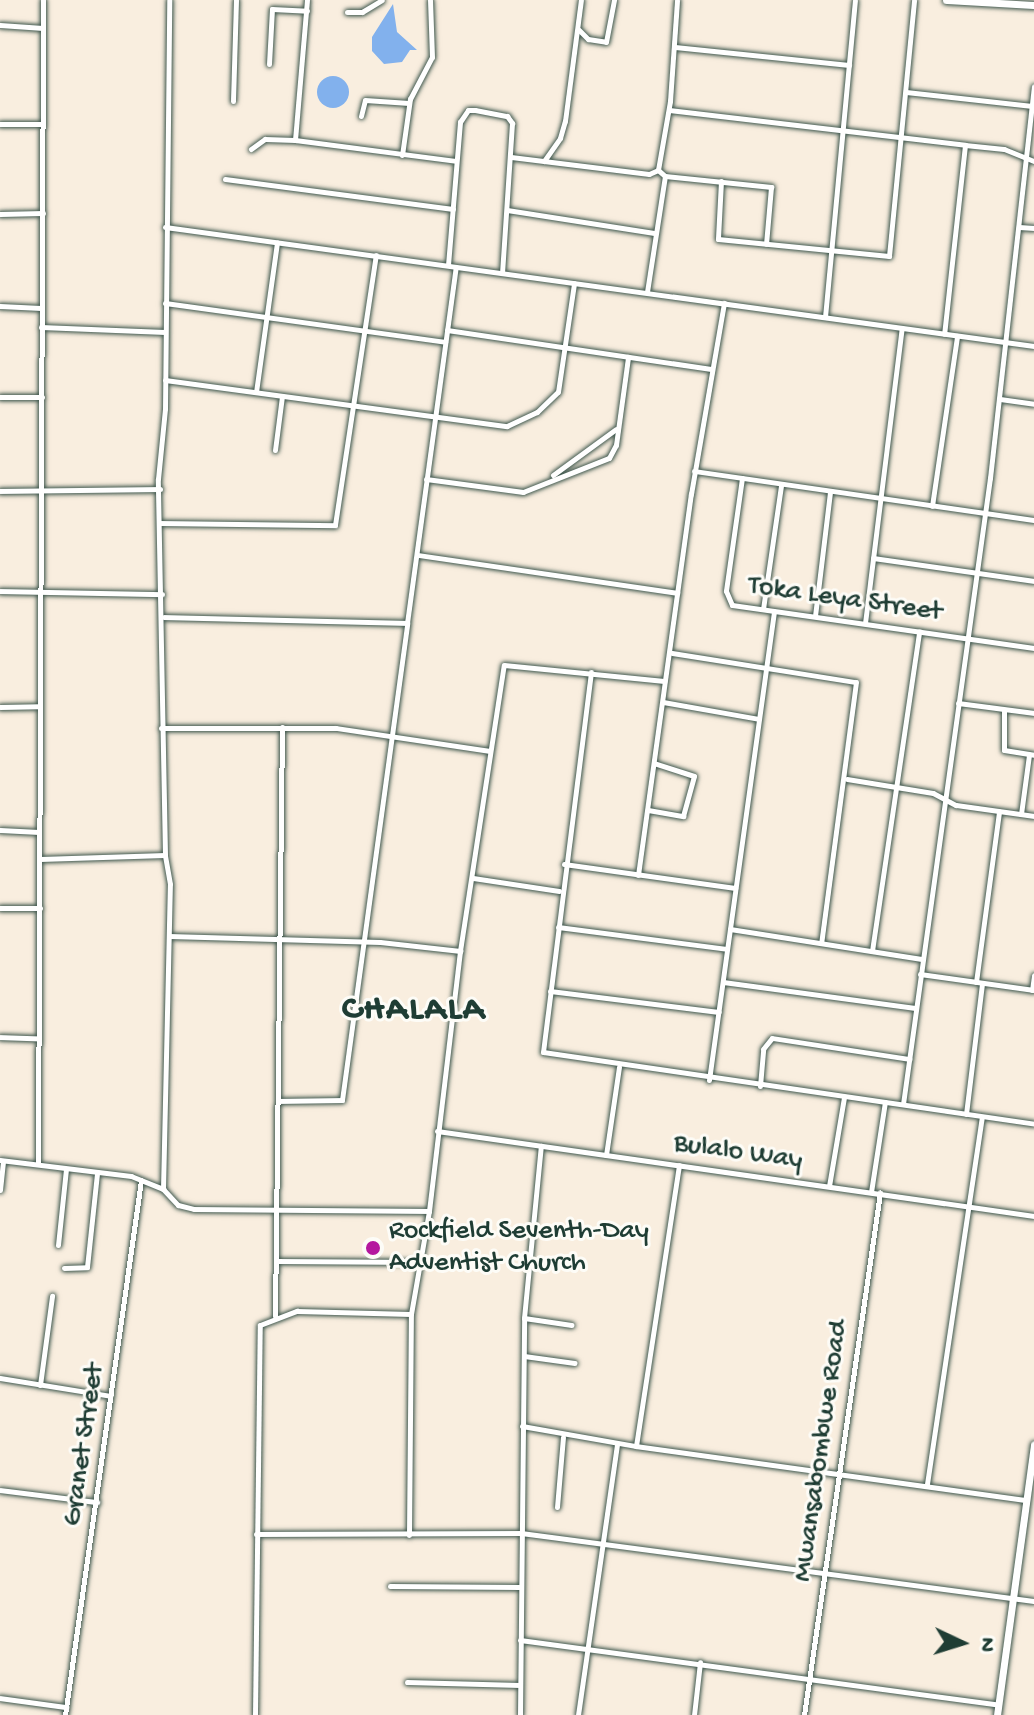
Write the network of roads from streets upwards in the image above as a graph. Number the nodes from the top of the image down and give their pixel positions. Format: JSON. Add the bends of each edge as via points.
{"nodes":[{"id":1,"x":43,"y":0,"type":"edge"},
{"id":2,"x":169,"y":0,"type":"edge"},
{"id":3,"x":236,"y":0,"type":"edge"},
{"id":4,"x":307,"y":0,"type":"edge"},
{"id":5,"x":382,"y":0,"type":"edge"},
{"id":6,"x":430,"y":0,"type":"edge"},
{"id":7,"x":581,"y":0,"type":"edge"},
{"id":8,"x":614,"y":0,"type":"edge"},
{"id":9,"x":677,"y":0,"type":"edge"},
{"id":10,"x":855,"y":0,"type":"edge"},
{"id":11,"x":914,"y":0,"type":"edge"},
{"id":12,"x":946,"y":0,"type":"edge"},
{"id":13,"x":1034,"y":5,"type":"edge"},
{"id":14,"x":307,"y":11,"type":"junction"},
{"id":15,"x":347,"y":12,"type":"dead end"},
{"id":16,"x":0,"y":25,"type":"edge"},
{"id":17,"x":43,"y":28,"type":"junction"},
{"id":18,"x":578,"y":29,"type":"junction"},
{"id":19,"x":675,"y":47,"type":"junction"},
{"id":20,"x":269,"y":64,"type":"dead end"},
{"id":21,"x":849,"y":65,"type":"junction"},
{"id":22,"x":1034,"y":86,"type":"edge"},
{"id":23,"x":906,"y":92,"type":"junction"},
{"id":24,"x":233,"y":101,"type":"dead end"},
{"id":25,"x":409,"y":103,"type":"junction"},
{"id":26,"x":1032,"y":106,"type":"junction"},
{"id":27,"x":669,"y":110,"type":"junction"},
{"id":28,"x":361,"y":116,"type":"dead end"},
{"id":29,"x":0,"y":124,"type":"edge"},
{"id":30,"x":42,"y":124,"type":"junction"},
{"id":31,"x":842,"y":130,"type":"junction"},
{"id":32,"x":295,"y":140,"type":"junction"},
{"id":33,"x":903,"y":140,"type":"junction"},
{"id":34,"x":965,"y":145,"type":"junction"},
{"id":35,"x":251,"y":149,"type":"dead end"},
{"id":36,"x":402,"y":155,"type":"junction"},
{"id":37,"x":511,"y":157,"type":"junction"},
{"id":38,"x":1026,"y":160,"type":"junction"},
{"id":39,"x":456,"y":161,"type":"junction"},
{"id":40,"x":544,"y":161,"type":"junction"},
{"id":41,"x":1034,"y":161,"type":"edge"},
{"id":42,"x":658,"y":170,"type":"junction"},
{"id":43,"x":665,"y":176,"type":"junction"},
{"id":44,"x":225,"y":179,"type":"dead end"},
{"id":45,"x":721,"y":181,"type":"junction"},
{"id":46,"x":453,"y":209,"type":"junction"},
{"id":47,"x":507,"y":210,"type":"junction"},
{"id":48,"x":43,"y":213,"type":"junction"},
{"id":49,"x":0,"y":214,"type":"edge"},
{"id":50,"x":165,"y":227,"type":"junction"},
{"id":51,"x":1019,"y":227,"type":"junction"},
{"id":52,"x":1034,"y":228,"type":"edge"},
{"id":53,"x":654,"y":233,"type":"junction"},
{"id":54,"x":277,"y":242,"type":"junction"},
{"id":55,"x":766,"y":244,"type":"junction"},
{"id":56,"x":828,"y":252,"type":"junction"},
{"id":57,"x":376,"y":255,"type":"junction"},
{"id":58,"x":448,"y":265,"type":"junction"},
{"id":59,"x":456,"y":267,"type":"junction"},
{"id":60,"x":502,"y":273,"type":"junction"},
{"id":61,"x":574,"y":283,"type":"junction"},
{"id":62,"x":647,"y":292,"type":"junction"},
{"id":63,"x":165,"y":303,"type":"junction"},
{"id":64,"x":724,"y":303,"type":"junction"},
{"id":65,"x":0,"y":306,"type":"edge"},
{"id":66,"x":41,"y":308,"type":"junction"},
{"id":67,"x":268,"y":317,"type":"junction"},
{"id":68,"x":825,"y":317,"type":"junction"},
{"id":69,"x":41,"y":327,"type":"junction"},
{"id":70,"x":902,"y":328,"type":"junction"},
{"id":71,"x":365,"y":330,"type":"junction"},
{"id":72,"x":447,"y":330,"type":"junction"},
{"id":73,"x":165,"y":332,"type":"junction"},
{"id":74,"x":944,"y":334,"type":"junction"},
{"id":75,"x":957,"y":336,"type":"junction"},
{"id":76,"x":445,"y":342,"type":"junction"},
{"id":77,"x":1006,"y":343,"type":"junction"},
{"id":78,"x":1034,"y":346,"type":"edge"},
{"id":79,"x":563,"y":347,"type":"junction"},
{"id":80,"x":628,"y":357,"type":"junction"},
{"id":81,"x":711,"y":369,"type":"junction"},
{"id":82,"x":165,"y":380,"type":"junction"},
{"id":83,"x":256,"y":392,"type":"junction"},
{"id":84,"x":282,"y":396,"type":"junction"},
{"id":85,"x":0,"y":397,"type":"edge"},
{"id":86,"x":42,"y":397,"type":"junction"},
{"id":87,"x":1000,"y":399,"type":"junction"},
{"id":88,"x":1034,"y":404,"type":"edge"},
{"id":89,"x":356,"y":407,"type":"junction"},
{"id":90,"x":433,"y":417,"type":"junction"},
{"id":91,"x":617,"y":428,"type":"junction"},
{"id":92,"x":275,"y":450,"type":"dead end"},
{"id":93,"x":694,"y":471,"type":"junction"},
{"id":94,"x":548,"y":478,"type":"junction"},
{"id":95,"x":742,"y":478,"type":"junction"},
{"id":96,"x":426,"y":479,"type":"junction"},
{"id":97,"x":781,"y":485,"type":"junction"},
{"id":98,"x":160,"y":489,"type":"junction"},
{"id":99,"x":0,"y":491,"type":"edge"},
{"id":100,"x":41,"y":491,"type":"junction"},
{"id":101,"x":830,"y":492,"type":"junction"},
{"id":102,"x":880,"y":499,"type":"junction"},
{"id":103,"x":932,"y":506,"type":"junction"},
{"id":104,"x":985,"y":514,"type":"junction"},
{"id":105,"x":1034,"y":520,"type":"edge"},
{"id":106,"x":161,"y":523,"type":"junction"},
{"id":107,"x":418,"y":555,"type":"junction"},
{"id":108,"x":873,"y":558,"type":"junction"},
{"id":109,"x":975,"y":573,"type":"junction"},
{"id":110,"x":1034,"y":581,"type":"edge"},
{"id":111,"x":0,"y":591,"type":"edge"},
{"id":112,"x":39,"y":591,"type":"junction"},
{"id":113,"x":677,"y":593,"type":"junction"},
{"id":114,"x":162,"y":594,"type":"junction"},
{"id":115,"x":763,"y":609,"type":"junction"},
{"id":116,"x":774,"y":611,"type":"junction"},
{"id":117,"x":815,"y":616,"type":"junction"},
{"id":118,"x":163,"y":617,"type":"junction"},
{"id":119,"x":407,"y":623,"type":"junction"},
{"id":120,"x":865,"y":623,"type":"junction"},
{"id":121,"x":919,"y":631,"type":"junction"},
{"id":122,"x":968,"y":638,"type":"junction"},
{"id":123,"x":1034,"y":648,"type":"edge"},
{"id":124,"x":672,"y":653,"type":"junction"},
{"id":125,"x":766,"y":668,"type":"junction"},
{"id":126,"x":591,"y":672,"type":"junction"},
{"id":127,"x":664,"y":681,"type":"junction"},
{"id":128,"x":663,"y":702,"type":"junction"},
{"id":129,"x":958,"y":703,"type":"junction"},
{"id":130,"x":39,"y":706,"type":"junction"},
{"id":131,"x":0,"y":707,"type":"edge"},
{"id":132,"x":1004,"y":710,"type":"junction"},
{"id":133,"x":1034,"y":713,"type":"edge"},
{"id":134,"x":759,"y":719,"type":"junction"},
{"id":135,"x":282,"y":727,"type":"junction"},
{"id":136,"x":161,"y":728,"type":"junction"},
{"id":137,"x":392,"y":734,"type":"junction"},
{"id":138,"x":489,"y":751,"type":"junction"},
{"id":139,"x":1032,"y":755,"type":"edge"},
{"id":140,"x":654,"y":763,"type":"junction"},
{"id":141,"x":847,"y":779,"type":"junction"},
{"id":142,"x":896,"y":787,"type":"junction"},
{"id":143,"x":943,"y":798,"type":"junction"},
{"id":144,"x":648,"y":810,"type":"junction"},
{"id":145,"x":999,"y":812,"type":"junction"},
{"id":146,"x":1021,"y":814,"type":"junction"},
{"id":147,"x":1034,"y":816,"type":"edge"},
{"id":148,"x":0,"y":830,"type":"edge"},
{"id":149,"x":39,"y":832,"type":"junction"},
{"id":150,"x":165,"y":855,"type":"junction"},
{"id":151,"x":40,"y":859,"type":"junction"},
{"id":152,"x":564,"y":864,"type":"junction"},
{"id":153,"x":638,"y":875,"type":"junction"},
{"id":154,"x":473,"y":878,"type":"junction"},
{"id":155,"x":735,"y":888,"type":"junction"},
{"id":156,"x":560,"y":891,"type":"junction"},
{"id":157,"x":0,"y":908,"type":"edge"},
{"id":158,"x":40,"y":908,"type":"junction"},
{"id":159,"x":558,"y":927,"type":"junction"},
{"id":160,"x":730,"y":929,"type":"junction"},
{"id":161,"x":169,"y":936,"type":"junction"},
{"id":162,"x":279,"y":941,"type":"junction"},
{"id":163,"x":365,"y":942,"type":"junction"},
{"id":164,"x":821,"y":943,"type":"junction"},
{"id":165,"x":727,"y":949,"type":"junction"},
{"id":166,"x":460,"y":951,"type":"junction"},
{"id":167,"x":872,"y":951,"type":"junction"},
{"id":168,"x":922,"y":959,"type":"junction"},
{"id":169,"x":920,"y":974,"type":"junction"},
{"id":170,"x":1034,"y":975,"type":"edge"},
{"id":171,"x":723,"y":982,"type":"junction"},
{"id":172,"x":979,"y":982,"type":"junction"},
{"id":173,"x":1033,"y":990,"type":"edge"},
{"id":174,"x":550,"y":991,"type":"junction"},
{"id":175,"x":915,"y":1008,"type":"junction"},
{"id":176,"x":719,"y":1012,"type":"junction"},
{"id":177,"x":0,"y":1037,"type":"edge"},
{"id":178,"x":38,"y":1038,"type":"junction"},
{"id":179,"x":909,"y":1059,"type":"junction"},
{"id":180,"x":619,"y":1067,"type":"junction"},
{"id":181,"x":709,"y":1080,"type":"junction"},
{"id":182,"x":760,"y":1086,"type":"junction"},
{"id":183,"x":844,"y":1097,"type":"junction"},
{"id":184,"x":278,"y":1101,"type":"junction"},
{"id":185,"x":885,"y":1102,"type":"junction"},
{"id":186,"x":903,"y":1104,"type":"junction"},
{"id":187,"x":966,"y":1114,"type":"junction"},
{"id":188,"x":982,"y":1117,"type":"junction"},
{"id":189,"x":1034,"y":1124,"type":"edge"},
{"id":190,"x":437,"y":1131,"type":"junction"},
{"id":191,"x":541,"y":1146,"type":"junction"},
{"id":192,"x":606,"y":1155,"type":"junction"},
{"id":193,"x":2,"y":1160,"type":"edge"},
{"id":194,"x":38,"y":1164,"type":"junction"},
{"id":195,"x":679,"y":1165,"type":"junction"},
{"id":196,"x":66,"y":1169,"type":"junction"},
{"id":197,"x":97,"y":1173,"type":"junction"},
{"id":198,"x":141,"y":1180,"type":"junction"},
{"id":199,"x":829,"y":1187,"type":"junction"},
{"id":200,"x":163,"y":1189,"type":"junction"},
{"id":201,"x":0,"y":1190,"type":"edge"},
{"id":202,"x":871,"y":1192,"type":"junction"},
{"id":203,"x":880,"y":1193,"type":"junction"},
{"id":204,"x":970,"y":1206,"type":"junction"},
{"id":205,"x":277,"y":1208,"type":"junction"},
{"id":206,"x":429,"y":1211,"type":"junction"},
{"id":207,"x":1034,"y":1216,"type":"edge"},
{"id":208,"x":58,"y":1245,"type":"dead end"},
{"id":209,"x":276,"y":1261,"type":"junction"},
{"id":210,"x":420,"y":1262,"type":"junction"},
{"id":211,"x":64,"y":1268,"type":"dead end"},
{"id":212,"x":52,"y":1296,"type":"dead end"},
{"id":213,"x":411,"y":1314,"type":"junction"},
{"id":214,"x":275,"y":1316,"type":"junction"},
{"id":215,"x":524,"y":1318,"type":"junction"},
{"id":216,"x":571,"y":1325,"type":"dead end"},
{"id":217,"x":524,"y":1356,"type":"junction"},
{"id":218,"x":575,"y":1363,"type":"dead end"},
{"id":219,"x":0,"y":1378,"type":"edge"},
{"id":220,"x":40,"y":1385,"type":"junction"},
{"id":221,"x":111,"y":1396,"type":"junction"},
{"id":222,"x":522,"y":1426,"type":"junction"},
{"id":223,"x":563,"y":1437,"type":"junction"},
{"id":224,"x":617,"y":1444,"type":"junction"},
{"id":225,"x":1034,"y":1445,"type":"edge"},
{"id":226,"x":636,"y":1446,"type":"junction"},
{"id":227,"x":838,"y":1472,"type":"junction"},
{"id":228,"x":927,"y":1484,"type":"junction"},
{"id":229,"x":0,"y":1490,"type":"edge"},
{"id":230,"x":97,"y":1502,"type":"junction"},
{"id":231,"x":1028,"y":1506,"type":"edge"},
{"id":232,"x":557,"y":1507,"type":"dead end"},
{"id":233,"x":521,"y":1533,"type":"junction"},
{"id":234,"x":256,"y":1534,"type":"junction"},
{"id":235,"x":409,"y":1535,"type":"junction"},
{"id":236,"x":601,"y":1543,"type":"junction"},
{"id":237,"x":825,"y":1574,"type":"junction"},
{"id":238,"x":390,"y":1586,"type":"dead end"},
{"id":239,"x":520,"y":1587,"type":"junction"},
{"id":240,"x":1012,"y":1599,"type":"junction"},
{"id":241,"x":1034,"y":1601,"type":"edge"},
{"id":242,"x":520,"y":1640,"type":"junction"},
{"id":243,"x":586,"y":1648,"type":"junction"},
{"id":244,"x":700,"y":1662,"type":"junction"},
{"id":245,"x":811,"y":1678,"type":"junction"},
{"id":246,"x":407,"y":1682,"type":"dead end"},
{"id":247,"x":520,"y":1685,"type":"junction"},
{"id":248,"x":0,"y":1698,"type":"edge"},
{"id":249,"x":66,"y":1707,"type":"junction"},
{"id":250,"x":998,"y":1712,"type":"edge"},
{"id":251,"x":65,"y":1715,"type":"edge"},
{"id":252,"x":255,"y":1715,"type":"edge"},
{"id":253,"x":520,"y":1715,"type":"edge"},
{"id":254,"x":578,"y":1715,"type":"edge"},
{"id":255,"x":694,"y":1715,"type":"edge"},
{"id":256,"x":804,"y":1715,"type":"edge"}],
"edges":[{"from":1,"to":17,"type":"street"},
{"from":2,"to":50,"type":"street"},
{"from":3,"to":24,"type":"street"},
{"from":4,"to":14,"type":"street"},
{"from":5,"to":15,"type":"street","via":[[362,12]]},
{"from":6,"to":25,"type":"street","via":[[432,57]]},
{"from":7,"to":18,"type":"street"},
{"from":8,"to":18,"type":"street","via":[[606,42],[588,39]]},
{"from":9,"to":19,"type":"street"},
{"from":10,"to":21,"type":"street"},
{"from":11,"to":23,"type":"street"},
{"from":12,"to":13,"type":"street"},
{"from":14,"to":20,"type":"street","via":[[272,9]]},
{"from":14,"to":32,"type":"street"},
{"from":16,"to":17,"type":"street"},
{"from":17,"to":30,"type":"street"},
{"from":18,"to":40,"type":"street","via":[[562,129]]},
{"from":19,"to":21,"type":"street"},
{"from":19,"to":27,"type":"street"},
{"from":21,"to":31,"type":"street"},
{"from":22,"to":26,"type":"street"},
{"from":23,"to":26,"type":"street"},
{"from":23,"to":33,"type":"street"},
{"from":25,"to":28,"type":"street","via":[[365,100]]},
{"from":25,"to":36,"type":"street"},
{"from":26,"to":38,"type":"street"},
{"from":27,"to":31,"type":"street"},
{"from":27,"to":42,"type":"street"},
{"from":29,"to":30,"type":"street"},
{"from":30,"to":48,"type":"street"},
{"from":31,"to":33,"type":"street"},
{"from":31,"to":56,"type":"street"},
{"from":32,"to":35,"type":"street","via":[[265,139]]},
{"from":32,"to":36,"type":"street"},
{"from":33,"to":34,"type":"street"},
{"from":33,"to":56,"type":"street","via":[[889,256]]},
{"from":34,"to":38,"type":"street","via":[[1004,149]]},
{"from":34,"to":74,"type":"street"},
{"from":36,"to":39,"type":"street"},
{"from":37,"to":39,"type":"street","via":[[510,118],[468,110],[460,122]]},
{"from":37,"to":40,"type":"street"},
{"from":37,"to":47,"type":"street"},
{"from":38,"to":41,"type":"street"},
{"from":38,"to":51,"type":"street"},
{"from":39,"to":46,"type":"street"},
{"from":40,"to":42,"type":"street","via":[[649,174]]},
{"from":42,"to":43,"type":"street"},
{"from":43,"to":45,"type":"street"},
{"from":43,"to":53,"type":"street"},
{"from":44,"to":46,"type":"street"},
{"from":45,"to":55,"type":"street","via":[[718,239]]},
{"from":45,"to":55,"type":"street","via":[[771,187]]},
{"from":46,"to":58,"type":"street"},
{"from":47,"to":53,"type":"street"},
{"from":47,"to":60,"type":"street"},
{"from":48,"to":49,"type":"street"},
{"from":48,"to":66,"type":"street"},
{"from":50,"to":54,"type":"street"},
{"from":50,"to":63,"type":"street"},
{"from":51,"to":52,"type":"street"},
{"from":51,"to":77,"type":"street"},
{"from":53,"to":62,"type":"street"},
{"from":54,"to":57,"type":"street"},
{"from":54,"to":67,"type":"street"},
{"from":55,"to":56,"type":"street"},
{"from":56,"to":68,"type":"street"},
{"from":57,"to":58,"type":"street"},
{"from":57,"to":71,"type":"street"},
{"from":58,"to":59,"type":"street"},
{"from":59,"to":60,"type":"street"},
{"from":59,"to":72,"type":"street"},
{"from":60,"to":61,"type":"street"},
{"from":61,"to":62,"type":"street"},
{"from":61,"to":79,"type":"street"},
{"from":62,"to":64,"type":"street"},
{"from":63,"to":67,"type":"street"},
{"from":63,"to":73,"type":"street"},
{"from":64,"to":68,"type":"street"},
{"from":64,"to":81,"type":"street"},
{"from":65,"to":66,"type":"street"},
{"from":66,"to":69,"type":"street"},
{"from":67,"to":71,"type":"street"},
{"from":67,"to":83,"type":"street"},
{"from":68,"to":70,"type":"street"},
{"from":69,"to":73,"type":"street"},
{"from":69,"to":86,"type":"street"},
{"from":70,"to":74,"type":"street"},
{"from":70,"to":102,"type":"street"},
{"from":71,"to":76,"type":"street"},
{"from":71,"to":89,"type":"street"},
{"from":72,"to":76,"type":"street"},
{"from":72,"to":79,"type":"street"},
{"from":73,"to":82,"type":"street"},
{"from":74,"to":75,"type":"street"},
{"from":75,"to":77,"type":"street"},
{"from":75,"to":103,"type":"street"},
{"from":76,"to":90,"type":"street"},
{"from":77,"to":78,"type":"street"},
{"from":77,"to":87,"type":"street"},
{"from":79,"to":80,"type":"street"},
{"from":79,"to":90,"type":"street","via":[[558,392],[537,412],[497,427]]},
{"from":80,"to":81,"type":"street"},
{"from":80,"to":91,"type":"street"},
{"from":81,"to":93,"type":"street"},
{"from":82,"to":83,"type":"street"},
{"from":82,"to":98,"type":"street"},
{"from":83,"to":84,"type":"street"},
{"from":84,"to":89,"type":"street"},
{"from":84,"to":92,"type":"street"},
{"from":85,"to":86,"type":"street"},
{"from":86,"to":100,"type":"street"},
{"from":87,"to":88,"type":"street"},
{"from":87,"to":104,"type":"street"},
{"from":89,"to":90,"type":"street"},
{"from":89,"to":106,"type":"street","via":[[335,525]]},
{"from":90,"to":96,"type":"street"},
{"from":91,"to":94,"type":"street"},
{"from":91,"to":94,"type":"street","via":[[611,456]]},
{"from":93,"to":95,"type":"street"},
{"from":93,"to":113,"type":"street"},
{"from":94,"to":96,"type":"street","via":[[523,492]]},
{"from":95,"to":97,"type":"street"},
{"from":95,"to":115,"type":"street","name":"Toka Leya Street","via":[[725,599],[732,605]]},
{"from":96,"to":107,"type":"street"},
{"from":97,"to":101,"type":"street"},
{"from":97,"to":115,"type":"street"},
{"from":98,"to":100,"type":"street"},
{"from":98,"to":106,"type":"street"},
{"from":99,"to":100,"type":"street"},
{"from":100,"to":112,"type":"street"},
{"from":101,"to":102,"type":"street"},
{"from":101,"to":117,"type":"street"},
{"from":102,"to":103,"type":"street"},
{"from":102,"to":108,"type":"street"},
{"from":103,"to":104,"type":"street"},
{"from":104,"to":105,"type":"street"},
{"from":104,"to":109,"type":"street"},
{"from":106,"to":114,"type":"street"},
{"from":107,"to":113,"type":"street"},
{"from":107,"to":119,"type":"street"},
{"from":108,"to":109,"type":"street"},
{"from":108,"to":120,"type":"street"},
{"from":109,"to":110,"type":"street"},
{"from":109,"to":122,"type":"street"},
{"from":111,"to":112,"type":"street"},
{"from":112,"to":114,"type":"street"},
{"from":112,"to":130,"type":"street"},
{"from":113,"to":124,"type":"street"},
{"from":114,"to":118,"type":"street"},
{"from":115,"to":116,"type":"street","name":"Toka Leya Street"},
{"from":116,"to":117,"type":"street","name":"Toka Leya Street"},
{"from":116,"to":125,"type":"street"},
{"from":117,"to":120,"type":"street","name":"Toka Leya Street"},
{"from":118,"to":119,"type":"street"},
{"from":118,"to":136,"type":"street"},
{"from":119,"to":137,"type":"street"},
{"from":120,"to":121,"type":"street","name":"Toka Leya Street"},
{"from":121,"to":122,"type":"street","name":"Toka Leya Street"},
{"from":121,"to":142,"type":"street"},
{"from":122,"to":123,"type":"street","name":"Toka Leya Street"},
{"from":122,"to":129,"type":"street"},
{"from":124,"to":125,"type":"street"},
{"from":124,"to":127,"type":"street"},
{"from":125,"to":134,"type":"street"},
{"from":125,"to":141,"type":"street","via":[[856,682]]},
{"from":126,"to":127,"type":"street"},
{"from":126,"to":138,"type":"street","via":[[506,663]]},
{"from":126,"to":152,"type":"street"},
{"from":127,"to":128,"type":"street"},
{"from":128,"to":134,"type":"street"},
{"from":128,"to":140,"type":"street"},
{"from":129,"to":132,"type":"street"},
{"from":129,"to":143,"type":"street"},
{"from":130,"to":131,"type":"street"},
{"from":130,"to":149,"type":"street"},
{"from":132,"to":133,"type":"street"},
{"from":132,"to":139,"type":"street","via":[[1004,750]]},
{"from":134,"to":155,"type":"street"},
{"from":135,"to":136,"type":"street"},
{"from":135,"to":137,"type":"street"},
{"from":135,"to":162,"type":"street"},
{"from":136,"to":150,"type":"street"},
{"from":137,"to":138,"type":"street"},
{"from":137,"to":163,"type":"street"},
{"from":138,"to":154,"type":"street"},
{"from":139,"to":146,"type":"street"},
{"from":140,"to":144,"type":"street"},
{"from":140,"to":144,"type":"street","via":[[694,776],[683,816]]},
{"from":141,"to":142,"type":"street"},
{"from":141,"to":164,"type":"street"},
{"from":142,"to":143,"type":"street"},
{"from":142,"to":167,"type":"street"},
{"from":143,"to":145,"type":"street"},
{"from":143,"to":168,"type":"street"},
{"from":144,"to":153,"type":"street"},
{"from":145,"to":146,"type":"street"},
{"from":145,"to":172,"type":"street"},
{"from":146,"to":147,"type":"street"},
{"from":148,"to":149,"type":"street"},
{"from":149,"to":151,"type":"street"},
{"from":150,"to":151,"type":"street"},
{"from":150,"to":161,"type":"street"},
{"from":151,"to":158,"type":"street"},
{"from":152,"to":153,"type":"street"},
{"from":152,"to":156,"type":"street"},
{"from":153,"to":155,"type":"street"},
{"from":154,"to":156,"type":"street"},
{"from":154,"to":166,"type":"street"},
{"from":155,"to":160,"type":"street"},
{"from":156,"to":159,"type":"street"},
{"from":157,"to":158,"type":"street"},
{"from":158,"to":178,"type":"street"},
{"from":159,"to":165,"type":"street"},
{"from":159,"to":174,"type":"street"},
{"from":160,"to":164,"type":"street"},
{"from":160,"to":165,"type":"street"},
{"from":161,"to":162,"type":"street"},
{"from":161,"to":200,"type":"street"},
{"from":162,"to":163,"type":"street"},
{"from":162,"to":184,"type":"street"},
{"from":163,"to":166,"type":"street"},
{"from":163,"to":184,"type":"street","via":[[342,1100]]},
{"from":164,"to":167,"type":"street"},
{"from":165,"to":171,"type":"street"},
{"from":166,"to":190,"type":"street"},
{"from":167,"to":168,"type":"street"},
{"from":168,"to":169,"type":"street"},
{"from":169,"to":172,"type":"street"},
{"from":169,"to":175,"type":"street"},
{"from":170,"to":173,"type":"street"},
{"from":171,"to":175,"type":"street"},
{"from":171,"to":176,"type":"street"},
{"from":172,"to":173,"type":"street"},
{"from":172,"to":187,"type":"street"},
{"from":174,"to":176,"type":"street"},
{"from":174,"to":180,"type":"street","via":[[543,1052]]},
{"from":175,"to":179,"type":"street"},
{"from":176,"to":181,"type":"street"},
{"from":177,"to":178,"type":"street"},
{"from":178,"to":194,"type":"street"},
{"from":179,"to":182,"type":"street","via":[[772,1038],[763,1049]]},
{"from":179,"to":186,"type":"street"},
{"from":180,"to":181,"type":"street"},
{"from":180,"to":192,"type":"street"},
{"from":181,"to":182,"type":"street"},
{"from":182,"to":183,"type":"street"},
{"from":183,"to":185,"type":"street"},
{"from":183,"to":199,"type":"street"},
{"from":184,"to":205,"type":"street"},
{"from":185,"to":186,"type":"street"},
{"from":185,"to":202,"type":"street"},
{"from":186,"to":187,"type":"street"},
{"from":187,"to":188,"type":"street"},
{"from":188,"to":189,"type":"street"},
{"from":188,"to":204,"type":"street"},
{"from":190,"to":191,"type":"street","name":"Bulalo Way"},
{"from":190,"to":206,"type":"street"},
{"from":191,"to":192,"type":"street","name":"Bulalo Way"},
{"from":191,"to":215,"type":"street"},
{"from":192,"to":195,"type":"street","name":"Bulalo Way"},
{"from":193,"to":194,"type":"street"},
{"from":193,"to":201,"type":"street"},
{"from":194,"to":196,"type":"street"},
{"from":195,"to":199,"type":"street","name":"Bulalo Way"},
{"from":195,"to":226,"type":"street"},
{"from":196,"to":197,"type":"street"},
{"from":196,"to":208,"type":"street"},
{"from":197,"to":198,"type":"street"},
{"from":197,"to":211,"type":"street","via":[[87,1267]]},
{"from":198,"to":200,"type":"street"},
{"from":198,"to":221,"type":"street","name":"Granet Street"},
{"from":199,"to":202,"type":"street","name":"Bulalo Way"},
{"from":200,"to":205,"type":"street","via":[[178,1205],[194,1209]]},
{"from":202,"to":203,"type":"street","name":"Bulalo Way"},
{"from":203,"to":204,"type":"street","name":"Bulalo Way"},
{"from":203,"to":227,"type":"street","name":"Mwansabombwe Road"},
{"from":204,"to":207,"type":"street","name":"Bulalo Way"},
{"from":204,"to":228,"type":"street"},
{"from":205,"to":206,"type":"street"},
{"from":205,"to":209,"type":"street"},
{"from":206,"to":210,"type":"street"},
{"from":209,"to":210,"type":"street"},
{"from":209,"to":214,"type":"street"},
{"from":210,"to":213,"type":"street"},
{"from":212,"to":220,"type":"street"},
{"from":213,"to":214,"type":"street","via":[[313,1310]]},
{"from":213,"to":235,"type":"street"},
{"from":214,"to":234,"type":"street","via":[[259,1328]]},
{"from":215,"to":216,"type":"street"},
{"from":215,"to":217,"type":"street"},
{"from":217,"to":218,"type":"street"},
{"from":217,"to":222,"type":"street"},
{"from":219,"to":220,"type":"street"},
{"from":220,"to":221,"type":"street"},
{"from":221,"to":230,"type":"street","name":"Granet Street"},
{"from":222,"to":223,"type":"street"},
{"from":222,"to":233,"type":"street"},
{"from":223,"to":224,"type":"street"},
{"from":223,"to":232,"type":"street"},
{"from":224,"to":226,"type":"street"},
{"from":224,"to":236,"type":"street"},
{"from":225,"to":231,"type":"street"},
{"from":226,"to":227,"type":"street"},
{"from":227,"to":228,"type":"street"},
{"from":227,"to":237,"type":"street","name":"Mwansabombwe Road"},
{"from":228,"to":231,"type":"street"},
{"from":229,"to":230,"type":"street"},
{"from":230,"to":249,"type":"street","name":"Granet Street"},
{"from":231,"to":240,"type":"street"},
{"from":233,"to":235,"type":"street"},
{"from":233,"to":236,"type":"street"},
{"from":233,"to":239,"type":"street"},
{"from":234,"to":235,"type":"street"},
{"from":234,"to":252,"type":"street"},
{"from":236,"to":237,"type":"street"},
{"from":236,"to":243,"type":"street"},
{"from":237,"to":240,"type":"street"},
{"from":237,"to":245,"type":"street","name":"Mwansabombwe Road"},
{"from":238,"to":239,"type":"street"},
{"from":239,"to":242,"type":"street"},
{"from":240,"to":241,"type":"street"},
{"from":240,"to":250,"type":"street"},
{"from":242,"to":243,"type":"street"},
{"from":242,"to":247,"type":"street"},
{"from":243,"to":244,"type":"street"},
{"from":243,"to":254,"type":"street"},
{"from":244,"to":245,"type":"street"},
{"from":244,"to":255,"type":"street"},
{"from":245,"to":250,"type":"street"},
{"from":245,"to":256,"type":"street","name":"Mwansabombwe Road"},
{"from":246,"to":247,"type":"street"},
{"from":247,"to":253,"type":"street"},
{"from":248,"to":249,"type":"street"},
{"from":249,"to":251,"type":"street","name":"Granet Street"}]}
